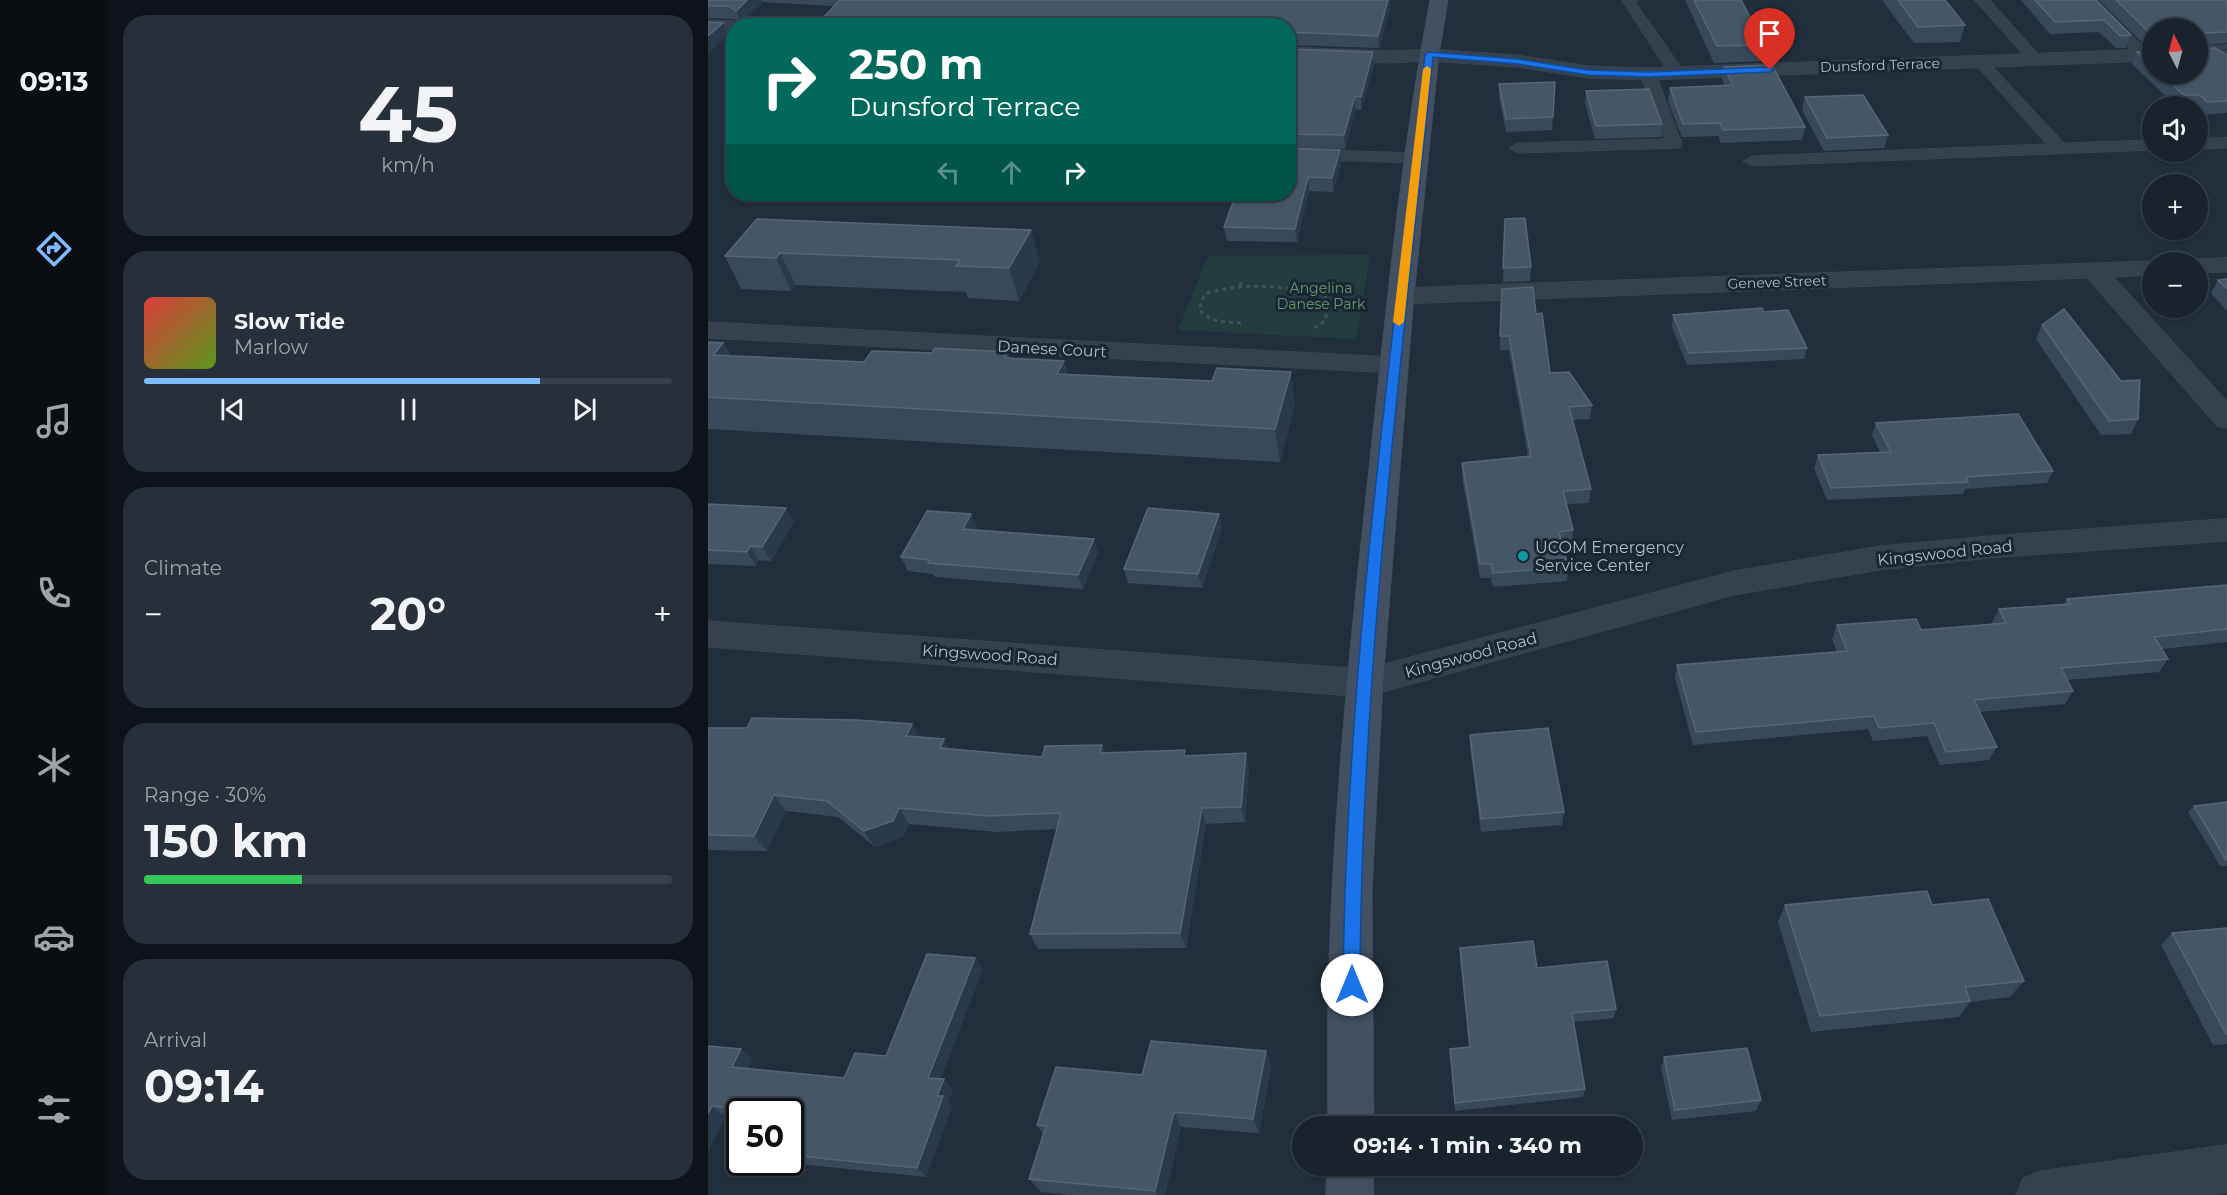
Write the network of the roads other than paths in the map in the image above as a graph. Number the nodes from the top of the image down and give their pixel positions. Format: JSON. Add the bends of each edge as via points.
{"nodes":[{"id":1,"x":1439,"y":0,"type":"edge"},
{"id":2,"x":1631,"y":0,"type":"edge"},
{"id":3,"x":1982,"y":0,"type":"edge"},
{"id":4,"x":2088,"y":0,"type":"edge"},
{"id":5,"x":708,"y":26,"type":"edge"},
{"id":6,"x":726,"y":27,"type":"edge"},
{"id":7,"x":2142,"y":50,"type":"edge"},
{"id":8,"x":1296,"y":52,"type":"edge"},
{"id":9,"x":2212,"y":52,"type":"edge"},
{"id":10,"x":1429,"y":55,"type":"junction"},
{"id":11,"x":2142,"y":55,"type":"edge"},
{"id":12,"x":2035,"y":59,"type":"junction"},
{"id":13,"x":1980,"y":61,"type":"junction"},
{"id":14,"x":2227,"y":65,"type":"edge"},
{"id":15,"x":1677,"y":73,"type":"junction"},
{"id":16,"x":1648,"y":74,"type":"junction"},
{"id":17,"x":2227,"y":142,"type":"edge"},
{"id":18,"x":2208,"y":143,"type":"edge"},
{"id":19,"x":2142,"y":146,"type":"edge"},
{"id":20,"x":1517,"y":148,"type":"dead end"},
{"id":21,"x":2060,"y":149,"type":"junction"},
{"id":22,"x":1296,"y":153,"type":"edge"},
{"id":23,"x":1417,"y":158,"type":"junction"},
{"id":24,"x":1752,"y":161,"type":"dead end"},
{"id":25,"x":2227,"y":265,"type":"edge"},
{"id":26,"x":2208,"y":266,"type":"edge"},
{"id":27,"x":2142,"y":268,"type":"edge"},
{"id":28,"x":2094,"y":270,"type":"junction"},
{"id":29,"x":1401,"y":296,"type":"junction"},
{"id":30,"x":708,"y":330,"type":"edge"},
{"id":31,"x":1395,"y":365,"type":"junction"},
{"id":32,"x":2227,"y":419,"type":"edge"},
{"id":33,"x":2227,"y":530,"type":"edge"},
{"id":34,"x":708,"y":634,"type":"edge"},
{"id":35,"x":1365,"y":683,"type":"junction"},
{"id":36,"x":1351,"y":1116,"type":"edge"},
{"id":37,"x":2227,"y":1169,"type":"edge"},
{"id":38,"x":1350,"y":1176,"type":"edge"},
{"id":39,"x":1350,"y":1195,"type":"edge"},
{"id":40,"x":2040,"y":1195,"type":"edge"}],
"edges":[{"from":1,"to":10,"type":"main road"},
{"from":2,"to":15,"type":"lane","via":[[1628,2]]},
{"from":3,"to":12,"type":"lane"},
{"from":4,"to":7,"type":"lane"},
{"from":5,"to":6,"type":"street"},
{"from":8,"to":10,"type":"street","name":"Dunsford Terrace"},
{"from":9,"to":14,"type":"lane"},
{"from":10,"to":16,"type":"street","name":"Dunsford Terrace","via":[[1518,61],[1588,72]]},
{"from":10,"to":23,"type":"main road"},
{"from":11,"to":12,"type":"street","name":"Dunsford Terrace"},
{"from":12,"to":13,"type":"street","name":"Dunsford Terrace"},
{"from":13,"to":15,"type":"street","name":"Dunsford Terrace"},
{"from":13,"to":21,"type":"lane"},
{"from":15,"to":16,"type":"street","name":"Dunsford Terrace"},
{"from":16,"to":20,"type":"lane","via":[[1674,144]]},
{"from":17,"to":18,"type":"lane"},
{"from":19,"to":21,"type":"lane"},
{"from":21,"to":24,"type":"lane"},
{"from":22,"to":23,"type":"lane"},
{"from":23,"to":29,"type":"main road"},
{"from":25,"to":26,"type":"street"},
{"from":27,"to":28,"type":"street","name":"Geneve Street"},
{"from":28,"to":29,"type":"street","name":"Geneve Street"},
{"from":28,"to":32,"type":"street"},
{"from":29,"to":31,"type":"main road"},
{"from":30,"to":31,"type":"street","name":"Danese Court"},
{"from":31,"to":35,"type":"main road"},
{"from":33,"to":35,"type":"street","name":"Kingswood Road","via":[[1880,558],[1734,583]]},
{"from":34,"to":35,"type":"street","name":"Kingswood Road"},
{"from":35,"to":36,"type":"main road","via":[[1352,891]]},
{"from":37,"to":40,"type":"street"},
{"from":38,"to":39,"type":"main road"}]}
